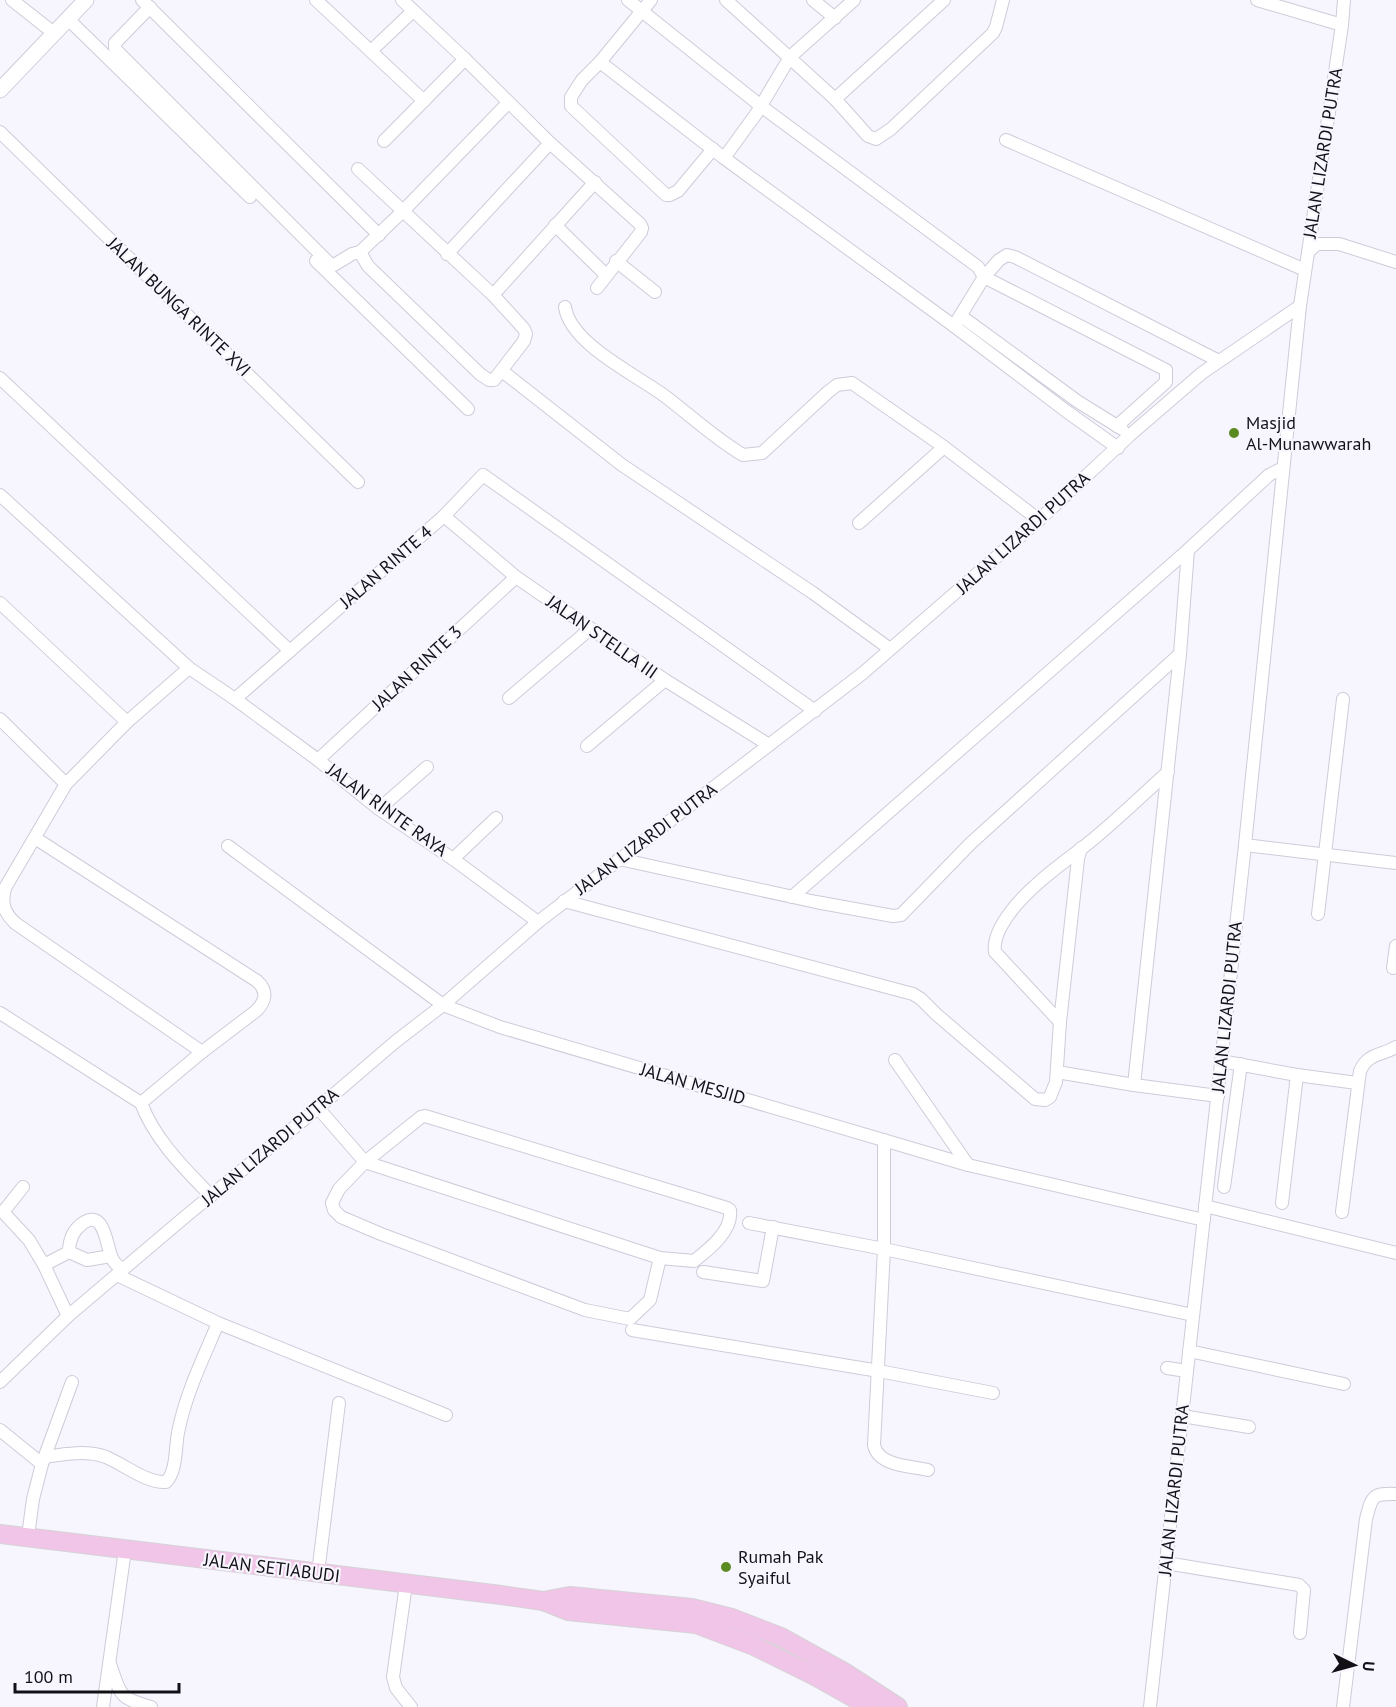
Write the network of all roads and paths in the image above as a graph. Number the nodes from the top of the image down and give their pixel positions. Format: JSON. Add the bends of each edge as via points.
{"nodes":[{"id":1,"x":12,"y":0,"type":"edge"},
{"id":2,"x":87,"y":0,"type":"edge"},
{"id":3,"x":316,"y":0,"type":"edge"},
{"id":4,"x":402,"y":0,"type":"edge"},
{"id":5,"x":628,"y":0,"type":"edge"},
{"id":6,"x":651,"y":0,"type":"edge"},
{"id":7,"x":726,"y":0,"type":"edge"},
{"id":8,"x":813,"y":0,"type":"edge"},
{"id":9,"x":854,"y":0,"type":"edge"},
{"id":10,"x":944,"y":0,"type":"edge"},
{"id":11,"x":1003,"y":0,"type":"edge"},
{"id":12,"x":1257,"y":0,"type":"edge"},
{"id":13,"x":1344,"y":0,"type":"edge"},
{"id":14,"x":146,"y":4,"type":"edge"},
{"id":15,"x":412,"y":11,"type":"junction"},
{"id":16,"x":642,"y":12,"type":"junction"},
{"id":17,"x":835,"y":18,"type":"junction"},
{"id":18,"x":68,"y":19,"type":"junction"},
{"id":19,"x":1342,"y":25,"type":"junction"},
{"id":20,"x":55,"y":34,"type":"junction"},
{"id":21,"x":371,"y":51,"type":"junction"},
{"id":22,"x":790,"y":57,"type":"junction"},
{"id":23,"x":465,"y":59,"type":"junction"},
{"id":24,"x":600,"y":62,"type":"junction"},
{"id":25,"x":0,"y":90,"type":"edge"},
{"id":26,"x":834,"y":99,"type":"junction"},
{"id":27,"x":424,"y":101,"type":"junction"},
{"id":28,"x":508,"y":103,"type":"junction"},
{"id":29,"x":761,"y":106,"type":"junction"},
{"id":30,"x":0,"y":132,"type":"edge"},
{"id":31,"x":1006,"y":140,"type":"dead end"},
{"id":32,"x":384,"y":141,"type":"dead end"},
{"id":33,"x":550,"y":143,"type":"junction"},
{"id":34,"x":713,"y":149,"type":"junction"},
{"id":35,"x":724,"y":158,"type":"junction"},
{"id":36,"x":358,"y":169,"type":"dead end"},
{"id":37,"x":595,"y":182,"type":"junction"},
{"id":38,"x":403,"y":211,"type":"junction"},
{"id":39,"x":555,"y":225,"type":"junction"},
{"id":40,"x":379,"y":235,"type":"junction"},
{"id":41,"x":360,"y":252,"type":"junction"},
{"id":42,"x":1308,"y":252,"type":"junction"},
{"id":43,"x":447,"y":254,"type":"junction"},
{"id":44,"x":616,"y":261,"type":"junction"},
{"id":45,"x":1396,"y":262,"type":"edge"},
{"id":46,"x":991,"y":269,"type":"junction"},
{"id":47,"x":1305,"y":270,"type":"junction"},
{"id":48,"x":606,"y":275,"type":"junction"},
{"id":49,"x":597,"y":288,"type":"dead end"},
{"id":50,"x":656,"y":292,"type":"dead end"},
{"id":51,"x":493,"y":295,"type":"junction"},
{"id":52,"x":1299,"y":306,"type":"junction"},
{"id":53,"x":565,"y":307,"type":"dead end"},
{"id":54,"x":957,"y":321,"type":"junction"},
{"id":55,"x":1215,"y":362,"type":"junction"},
{"id":56,"x":502,"y":371,"type":"junction"},
{"id":57,"x":0,"y":378,"type":"edge"},
{"id":58,"x":1077,"y":401,"type":"junction"},
{"id":59,"x":468,"y":409,"type":"dead end"},
{"id":60,"x":1066,"y":411,"type":"junction"},
{"id":61,"x":1117,"y":426,"type":"junction"},
{"id":62,"x":1130,"y":435,"type":"junction"},
{"id":63,"x":944,"y":447,"type":"junction"},
{"id":64,"x":1118,"y":448,"type":"junction"},
{"id":65,"x":1283,"y":468,"type":"junction"},
{"id":66,"x":358,"y":482,"type":"dead end"},
{"id":67,"x":0,"y":495,"type":"edge"},
{"id":68,"x":444,"y":516,"type":"junction"},
{"id":69,"x":1039,"y":520,"type":"junction"},
{"id":70,"x":859,"y":523,"type":"dead end"},
{"id":71,"x":1188,"y":550,"type":"junction"},
{"id":72,"x":516,"y":577,"type":"junction"},
{"id":73,"x":0,"y":603,"type":"edge"},
{"id":74,"x":590,"y":629,"type":"junction"},
{"id":75,"x":890,"y":649,"type":"junction"},
{"id":76,"x":290,"y":651,"type":"junction"},
{"id":77,"x":1180,"y":654,"type":"junction"},
{"id":78,"x":189,"y":668,"type":"junction"},
{"id":79,"x":665,"y":680,"type":"junction"},
{"id":80,"x":509,"y":698,"type":"dead end"},
{"id":81,"x":235,"y":699,"type":"junction"},
{"id":82,"x":1343,"y":699,"type":"dead end"},
{"id":83,"x":815,"y":711,"type":"junction"},
{"id":84,"x":127,"y":723,"type":"junction"},
{"id":85,"x":2,"y":727,"type":"edge"},
{"id":86,"x":769,"y":745,"type":"junction"},
{"id":87,"x":587,"y":746,"type":"dead end"},
{"id":88,"x":318,"y":760,"type":"junction"},
{"id":89,"x":427,"y":767,"type":"dead end"},
{"id":90,"x":1167,"y":772,"type":"junction"},
{"id":91,"x":66,"y":784,"type":"junction"},
{"id":92,"x":380,"y":809,"type":"junction"},
{"id":93,"x":496,"y":818,"type":"dead end"},
{"id":94,"x":34,"y":838,"type":"junction"},
{"id":95,"x":1245,"y":845,"type":"junction"},
{"id":96,"x":228,"y":846,"type":"dead end"},
{"id":97,"x":1082,"y":848,"type":"junction"},
{"id":98,"x":1325,"y":855,"type":"junction"},
{"id":99,"x":453,"y":859,"type":"junction"},
{"id":100,"x":620,"y":859,"type":"junction"},
{"id":101,"x":1396,"y":863,"type":"edge"},
{"id":102,"x":792,"y":897,"type":"junction"},
{"id":103,"x":564,"y":901,"type":"junction"},
{"id":104,"x":1318,"y":914,"type":"dead end"},
{"id":105,"x":538,"y":922,"type":"junction"},
{"id":106,"x":1396,"y":946,"type":"edge"},
{"id":107,"x":1393,"y":968,"type":"dead end"},
{"id":108,"x":443,"y":1005,"type":"junction"},
{"id":109,"x":0,"y":1012,"type":"edge"},
{"id":110,"x":1060,"y":1022,"type":"junction"},
{"id":111,"x":1396,"y":1047,"type":"edge"},
{"id":112,"x":202,"y":1052,"type":"junction"},
{"id":113,"x":895,"y":1060,"type":"dead end"},
{"id":114,"x":1221,"y":1061,"type":"junction"},
{"id":115,"x":1241,"y":1064,"type":"junction"},
{"id":116,"x":1057,"y":1072,"type":"junction"},
{"id":117,"x":1297,"y":1075,"type":"junction"},
{"id":118,"x":1357,"y":1083,"type":"junction"},
{"id":119,"x":1134,"y":1084,"type":"junction"},
{"id":120,"x":1218,"y":1096,"type":"junction"},
{"id":121,"x":141,"y":1103,"type":"junction"},
{"id":122,"x":318,"y":1108,"type":"junction"},
{"id":123,"x":884,"y":1140,"type":"junction"},
{"id":124,"x":364,"y":1162,"type":"junction"},
{"id":125,"x":968,"y":1165,"type":"junction"},
{"id":126,"x":23,"y":1187,"type":"dead end"},
{"id":127,"x":1224,"y":1187,"type":"dead end"},
{"id":128,"x":211,"y":1196,"type":"junction"},
{"id":129,"x":1282,"y":1203,"type":"dead end"},
{"id":130,"x":1205,"y":1206,"type":"junction"},
{"id":131,"x":1342,"y":1212,"type":"dead end"},
{"id":132,"x":2,"y":1213,"type":"edge"},
{"id":133,"x":1204,"y":1220,"type":"junction"},
{"id":134,"x":749,"y":1223,"type":"dead end"},
{"id":135,"x":773,"y":1227,"type":"junction"},
{"id":136,"x":884,"y":1249,"type":"junction"},
{"id":137,"x":1395,"y":1249,"type":"edge"},
{"id":138,"x":69,"y":1252,"type":"junction"},
{"id":139,"x":111,"y":1256,"type":"junction"},
{"id":140,"x":660,"y":1258,"type":"junction"},
{"id":141,"x":45,"y":1265,"type":"junction"},
{"id":142,"x":703,"y":1272,"type":"dead end"},
{"id":143,"x":120,"y":1273,"type":"junction"},
{"id":144,"x":1193,"y":1315,"type":"junction"},
{"id":145,"x":68,"y":1316,"type":"junction"},
{"id":146,"x":218,"y":1323,"type":"junction"},
{"id":147,"x":632,"y":1330,"type":"dead end"},
{"id":148,"x":1189,"y":1351,"type":"junction"},
{"id":149,"x":1167,"y":1368,"type":"dead end"},
{"id":150,"x":879,"y":1371,"type":"junction"},
{"id":151,"x":1187,"y":1371,"type":"junction"},
{"id":152,"x":0,"y":1382,"type":"edge"},
{"id":153,"x":72,"y":1383,"type":"dead end"},
{"id":154,"x":1344,"y":1384,"type":"dead end"},
{"id":155,"x":993,"y":1393,"type":"dead end"},
{"id":156,"x":339,"y":1403,"type":"dead end"},
{"id":157,"x":446,"y":1415,"type":"dead end"},
{"id":158,"x":1182,"y":1416,"type":"junction"},
{"id":159,"x":1249,"y":1427,"type":"dead end"},
{"id":160,"x":0,"y":1430,"type":"edge"},
{"id":161,"x":43,"y":1460,"type":"junction"},
{"id":162,"x":928,"y":1470,"type":"dead end"},
{"id":163,"x":1396,"y":1494,"type":"edge"},
{"id":164,"x":0,"y":1534,"type":"edge"},
{"id":165,"x":28,"y":1536,"type":"junction"},
{"id":166,"x":125,"y":1550,"type":"junction"},
{"id":167,"x":1166,"y":1563,"type":"junction"},
{"id":168,"x":318,"y":1573,"type":"junction"},
{"id":169,"x":406,"y":1584,"type":"junction"},
{"id":170,"x":543,"y":1601,"type":"junction"},
{"id":171,"x":1300,"y":1632,"type":"dead end"},
{"id":172,"x":108,"y":1660,"type":"junction"},
{"id":173,"x":103,"y":1707,"type":"edge"},
{"id":174,"x":151,"y":1707,"type":"edge"},
{"id":175,"x":411,"y":1707,"type":"edge"},
{"id":176,"x":870,"y":1707,"type":"edge"},
{"id":177,"x":898,"y":1707,"type":"edge"},
{"id":178,"x":1150,"y":1707,"type":"edge"},
{"id":179,"x":1343,"y":1707,"type":"edge"}],
"edges":[{"from":1,"to":20,"type":"street"},
{"from":2,"to":18,"type":"street"},
{"from":3,"to":21,"type":"street"},
{"from":4,"to":15,"type":"street"},
{"from":5,"to":16,"type":"street"},
{"from":6,"to":16,"type":"street"},
{"from":7,"to":22,"type":"street"},
{"from":8,"to":17,"type":"street"},
{"from":9,"to":17,"type":"street"},
{"from":10,"to":26,"type":"street"},
{"from":11,"to":26,"type":"street","via":[[993,33],[876,139],[868,136]]},
{"from":12,"to":19,"type":"street"},
{"from":13,"to":19,"type":"street","name":"JALAN LIZARDI PUTRA"},
{"from":14,"to":40,"type":"street"},
{"from":14,"to":41,"type":"street","via":[[115,43],[115,49],[324,260],[334,265]]},
{"from":15,"to":21,"type":"street"},
{"from":15,"to":23,"type":"street"},
{"from":16,"to":24,"type":"street"},
{"from":16,"to":29,"type":"street"},
{"from":17,"to":22,"type":"street"},
{"from":18,"to":20,"type":"street"},
{"from":18,"to":59,"type":"street"},
{"from":19,"to":42,"type":"street","name":"JALAN LIZARDI PUTRA"},
{"from":20,"to":25,"type":"street"},
{"from":21,"to":27,"type":"street"},
{"from":22,"to":26,"type":"street"},
{"from":22,"to":29,"type":"street"},
{"from":23,"to":27,"type":"street"},
{"from":23,"to":28,"type":"street"},
{"from":24,"to":34,"type":"street"},
{"from":24,"to":34,"type":"street","via":[[571,97],[571,106],[666,195],[678,191]]},
{"from":27,"to":32,"type":"street"},
{"from":28,"to":33,"type":"street"},
{"from":28,"to":38,"type":"street"},
{"from":29,"to":35,"type":"street"},
{"from":29,"to":46,"type":"street","via":[[972,261]]},
{"from":30,"to":66,"type":"street","name":"JALAN BUNGA RINTE XVI"},
{"from":31,"to":47,"type":"street"},
{"from":33,"to":37,"type":"street"},
{"from":33,"to":43,"type":"street"},
{"from":34,"to":35,"type":"street"},
{"from":35,"to":54,"type":"street"},
{"from":36,"to":38,"type":"street"},
{"from":37,"to":39,"type":"street"},
{"from":37,"to":44,"type":"street","via":[[642,228]]},
{"from":38,"to":40,"type":"street"},
{"from":38,"to":43,"type":"street"},
{"from":39,"to":48,"type":"street"},
{"from":39,"to":51,"type":"street"},
{"from":40,"to":41,"type":"street"},
{"from":41,"to":56,"type":"street","via":[[368,266],[480,374],[494,380]]},
{"from":42,"to":45,"type":"street","via":[[1317,244],[1331,243]]},
{"from":42,"to":47,"type":"street","name":"JALAN LIZARDI PUTRA"},
{"from":43,"to":51,"type":"street"},
{"from":44,"to":48,"type":"street"},
{"from":44,"to":50,"type":"street"},
{"from":46,"to":54,"type":"street"},
{"from":46,"to":55,"type":"street","via":[[1007,255],[1015,257]]},
{"from":46,"to":61,"type":"street","via":[[1166,370],[1166,382]]},
{"from":47,"to":52,"type":"street","name":"JALAN LIZARDI PUTRA"},
{"from":48,"to":49,"type":"street"},
{"from":51,"to":56,"type":"street","via":[[526,334]]},
{"from":52,"to":55,"type":"street","name":"JALAN LIZARDI PUTRA"},
{"from":52,"to":65,"type":"street","name":"JALAN LIZARDI PUTRA"},
{"from":53,"to":63,"type":"street","via":[[571,324],[596,348],[743,455],[762,453],[843,383],[852,383]]},
{"from":54,"to":58,"type":"street"},
{"from":54,"to":60,"type":"street"},
{"from":55,"to":62,"type":"street","name":"JALAN LIZARDI PUTRA"},
{"from":56,"to":75,"type":"street","via":[[622,465]]},
{"from":57,"to":76,"type":"street"},
{"from":58,"to":60,"type":"street"},
{"from":58,"to":61,"type":"street"},
{"from":60,"to":64,"type":"street"},
{"from":61,"to":62,"type":"street"},
{"from":62,"to":64,"type":"street","name":"JALAN LIZARDI PUTRA"},
{"from":63,"to":69,"type":"street"},
{"from":63,"to":70,"type":"street"},
{"from":64,"to":69,"type":"street","name":"JALAN LIZARDI PUTRA"},
{"from":65,"to":71,"type":"street","via":[[1269,475]]},
{"from":65,"to":95,"type":"street","name":"JALAN LIZARDI PUTRA"},
{"from":67,"to":78,"type":"street","name":"JALAN RINTE RAYA"},
{"from":68,"to":72,"type":"street","name":"JALAN STELLA III"},
{"from":68,"to":76,"type":"street","name":"JALAN RINTE 4"},
{"from":68,"to":83,"type":"street","name":"JALAN RINTE 4","via":[[478,478],[483,475],[491,479]]},
{"from":69,"to":75,"type":"street","name":"JALAN LIZARDI PUTRA"},
{"from":71,"to":77,"type":"street"},
{"from":71,"to":102,"type":"street"},
{"from":72,"to":74,"type":"street","name":"JALAN STELLA III"},
{"from":72,"to":88,"type":"street","name":"JALAN RINTE 3"},
{"from":73,"to":84,"type":"street"},
{"from":74,"to":79,"type":"street","name":"JALAN STELLA III"},
{"from":74,"to":80,"type":"street"},
{"from":75,"to":83,"type":"street","name":"JALAN LIZARDI PUTRA"},
{"from":76,"to":81,"type":"street","name":"JALAN RINTE 4"},
{"from":77,"to":90,"type":"street"},
{"from":77,"to":102,"type":"street","via":[[971,843],[901,915]]},
{"from":78,"to":81,"type":"street","name":"JALAN RINTE RAYA"},
{"from":78,"to":84,"type":"street"},
{"from":79,"to":86,"type":"street","name":"JALAN STELLA III"},
{"from":79,"to":87,"type":"street"},
{"from":81,"to":88,"type":"street","name":"JALAN RINTE RAYA"},
{"from":82,"to":98,"type":"street"},
{"from":83,"to":86,"type":"street","name":"JALAN LIZARDI PUTRA"},
{"from":84,"to":91,"type":"street"},
{"from":85,"to":91,"type":"street"},
{"from":86,"to":100,"type":"street","name":"JALAN LIZARDI PUTRA"},
{"from":88,"to":92,"type":"street","name":"JALAN RINTE RAYA"},
{"from":89,"to":92,"type":"street"},
{"from":90,"to":97,"type":"street"},
{"from":90,"to":119,"type":"street"},
{"from":91,"to":94,"type":"street"},
{"from":92,"to":99,"type":"street","name":"JALAN RINTE RAYA"},
{"from":93,"to":99,"type":"street"},
{"from":94,"to":112,"type":"street","via":[[5,888],[2,899],[8,916]]},
{"from":94,"to":112,"type":"street","via":[[263,987],[263,1004]]},
{"from":95,"to":98,"type":"street"},
{"from":95,"to":114,"type":"street","name":"JALAN LIZARDI PUTRA"},
{"from":96,"to":108,"type":"street","name":"JALAN MESJID"},
{"from":97,"to":110,"type":"street"},
{"from":97,"to":110,"type":"street","via":[[1009,913],[994,945],[999,958]]},
{"from":98,"to":101,"type":"street"},
{"from":98,"to":104,"type":"street"},
{"from":99,"to":105,"type":"street","name":"JALAN RINTE RAYA"},
{"from":100,"to":102,"type":"street"},
{"from":100,"to":103,"type":"street","name":"JALAN LIZARDI PUTRA"},
{"from":103,"to":105,"type":"street","name":"JALAN LIZARDI PUTRA"},
{"from":103,"to":116,"type":"street","via":[[913,994],[1035,1099],[1050,1097]]},
{"from":105,"to":108,"type":"street","name":"JALAN LIZARDI PUTRA"},
{"from":106,"to":107,"type":"street"},
{"from":108,"to":122,"type":"street","name":"JALAN LIZARDI PUTRA"},
{"from":108,"to":123,"type":"street","name":"JALAN MESJID","via":[[500,1027]]},
{"from":109,"to":121,"type":"street"},
{"from":110,"to":116,"type":"street"},
{"from":111,"to":118,"type":"street","via":[[1364,1062]]},
{"from":112,"to":121,"type":"street"},
{"from":113,"to":125,"type":"street"},
{"from":114,"to":115,"type":"street"},
{"from":114,"to":120,"type":"street","name":"JALAN LIZARDI PUTRA"},
{"from":115,"to":117,"type":"street"},
{"from":115,"to":127,"type":"street"},
{"from":116,"to":119,"type":"street"},
{"from":117,"to":118,"type":"street"},
{"from":117,"to":129,"type":"street"},
{"from":118,"to":131,"type":"street"},
{"from":119,"to":120,"type":"street"},
{"from":120,"to":130,"type":"street","name":"JALAN LIZARDI PUTRA"},
{"from":121,"to":128,"type":"street","via":[[148,1121],[173,1156]]},
{"from":122,"to":124,"type":"street"},
{"from":122,"to":128,"type":"street","name":"JALAN LIZARDI PUTRA"},
{"from":123,"to":125,"type":"street","name":"JALAN MESJID"},
{"from":123,"to":136,"type":"street"},
{"from":124,"to":140,"type":"street"},
{"from":124,"to":140,"type":"street","via":[[334,1196],[334,1210],[341,1217],[585,1310],[630,1319],[650,1300]]},
{"from":124,"to":140,"type":"street","via":[[425,1116],[730,1210],[731,1216],[721,1234],[694,1261]]},
{"from":125,"to":133,"type":"street","name":"JALAN MESJID"},
{"from":126,"to":132,"type":"street"},
{"from":128,"to":143,"type":"street","name":"JALAN LIZARDI PUTRA"},
{"from":130,"to":133,"type":"street","name":"JALAN LIZARDI PUTRA"},
{"from":130,"to":137,"type":"street"},
{"from":132,"to":141,"type":"street","via":[[29,1240]]},
{"from":133,"to":144,"type":"street","name":"JALAN LIZARDI PUTRA"},
{"from":134,"to":135,"type":"street"},
{"from":135,"to":136,"type":"street"},
{"from":135,"to":142,"type":"street","via":[[763,1281]]},
{"from":136,"to":144,"type":"street"},
{"from":136,"to":150,"type":"street"},
{"from":138,"to":139,"type":"street","via":[[87,1260]]},
{"from":138,"to":139,"type":"street","via":[[74,1233],[89,1220],[104,1228]]},
{"from":138,"to":141,"type":"street"},
{"from":139,"to":143,"type":"street"},
{"from":141,"to":145,"type":"street"},
{"from":143,"to":145,"type":"street","name":"JALAN LIZARDI PUTRA"},
{"from":143,"to":146,"type":"street"},
{"from":144,"to":148,"type":"street","name":"JALAN LIZARDI PUTRA"},
{"from":145,"to":152,"type":"street","name":"JALAN LIZARDI PUTRA"},
{"from":146,"to":157,"type":"street"},
{"from":146,"to":161,"type":"street","via":[[185,1404],[172,1473],[166,1482],[156,1482],[91,1454]]},
{"from":147,"to":150,"type":"street"},
{"from":148,"to":151,"type":"street","name":"JALAN LIZARDI PUTRA"},
{"from":148,"to":154,"type":"street"},
{"from":149,"to":151,"type":"street"},
{"from":150,"to":155,"type":"street"},
{"from":150,"to":162,"type":"street","via":[[875,1452],[885,1461]]},
{"from":151,"to":158,"type":"street","name":"JALAN LIZARDI PUTRA"},
{"from":153,"to":161,"type":"street"},
{"from":156,"to":168,"type":"street"},
{"from":158,"to":159,"type":"street"},
{"from":158,"to":167,"type":"street","name":"JALAN LIZARDI PUTRA"},
{"from":160,"to":161,"type":"street"},
{"from":161,"to":165,"type":"street"},
{"from":163,"to":179,"type":"street","via":[[1375,1496],[1366,1519]]},
{"from":164,"to":165,"type":"main road","name":"JALAN SETIABUDI"},
{"from":165,"to":166,"type":"main road","name":"JALAN SETIABUDI"},
{"from":166,"to":168,"type":"main road","name":"JALAN SETIABUDI"},
{"from":166,"to":172,"type":"street"},
{"from":167,"to":171,"type":"street","via":[[1299,1585],[1304,1590]]},
{"from":167,"to":178,"type":"street","name":"JALAN LIZARDI PUTRA"},
{"from":168,"to":169,"type":"main road","name":"JALAN SETIABUDI"},
{"from":169,"to":170,"type":"main road","name":"JALAN SETIABUDI"},
{"from":169,"to":175,"type":"street","via":[[393,1677],[396,1688]]},
{"from":170,"to":176,"type":"main road","name":"JALAN SETIABUDI","via":[[568,1611],[684,1621],[727,1634]]},
{"from":170,"to":177,"type":"main road","name":"JALAN SETIABUDI","via":[[570,1596],[692,1608],[732,1618],[781,1637]]},
{"from":172,"to":173,"type":"street"},
{"from":172,"to":174,"type":"street","via":[[122,1695]]}]}
